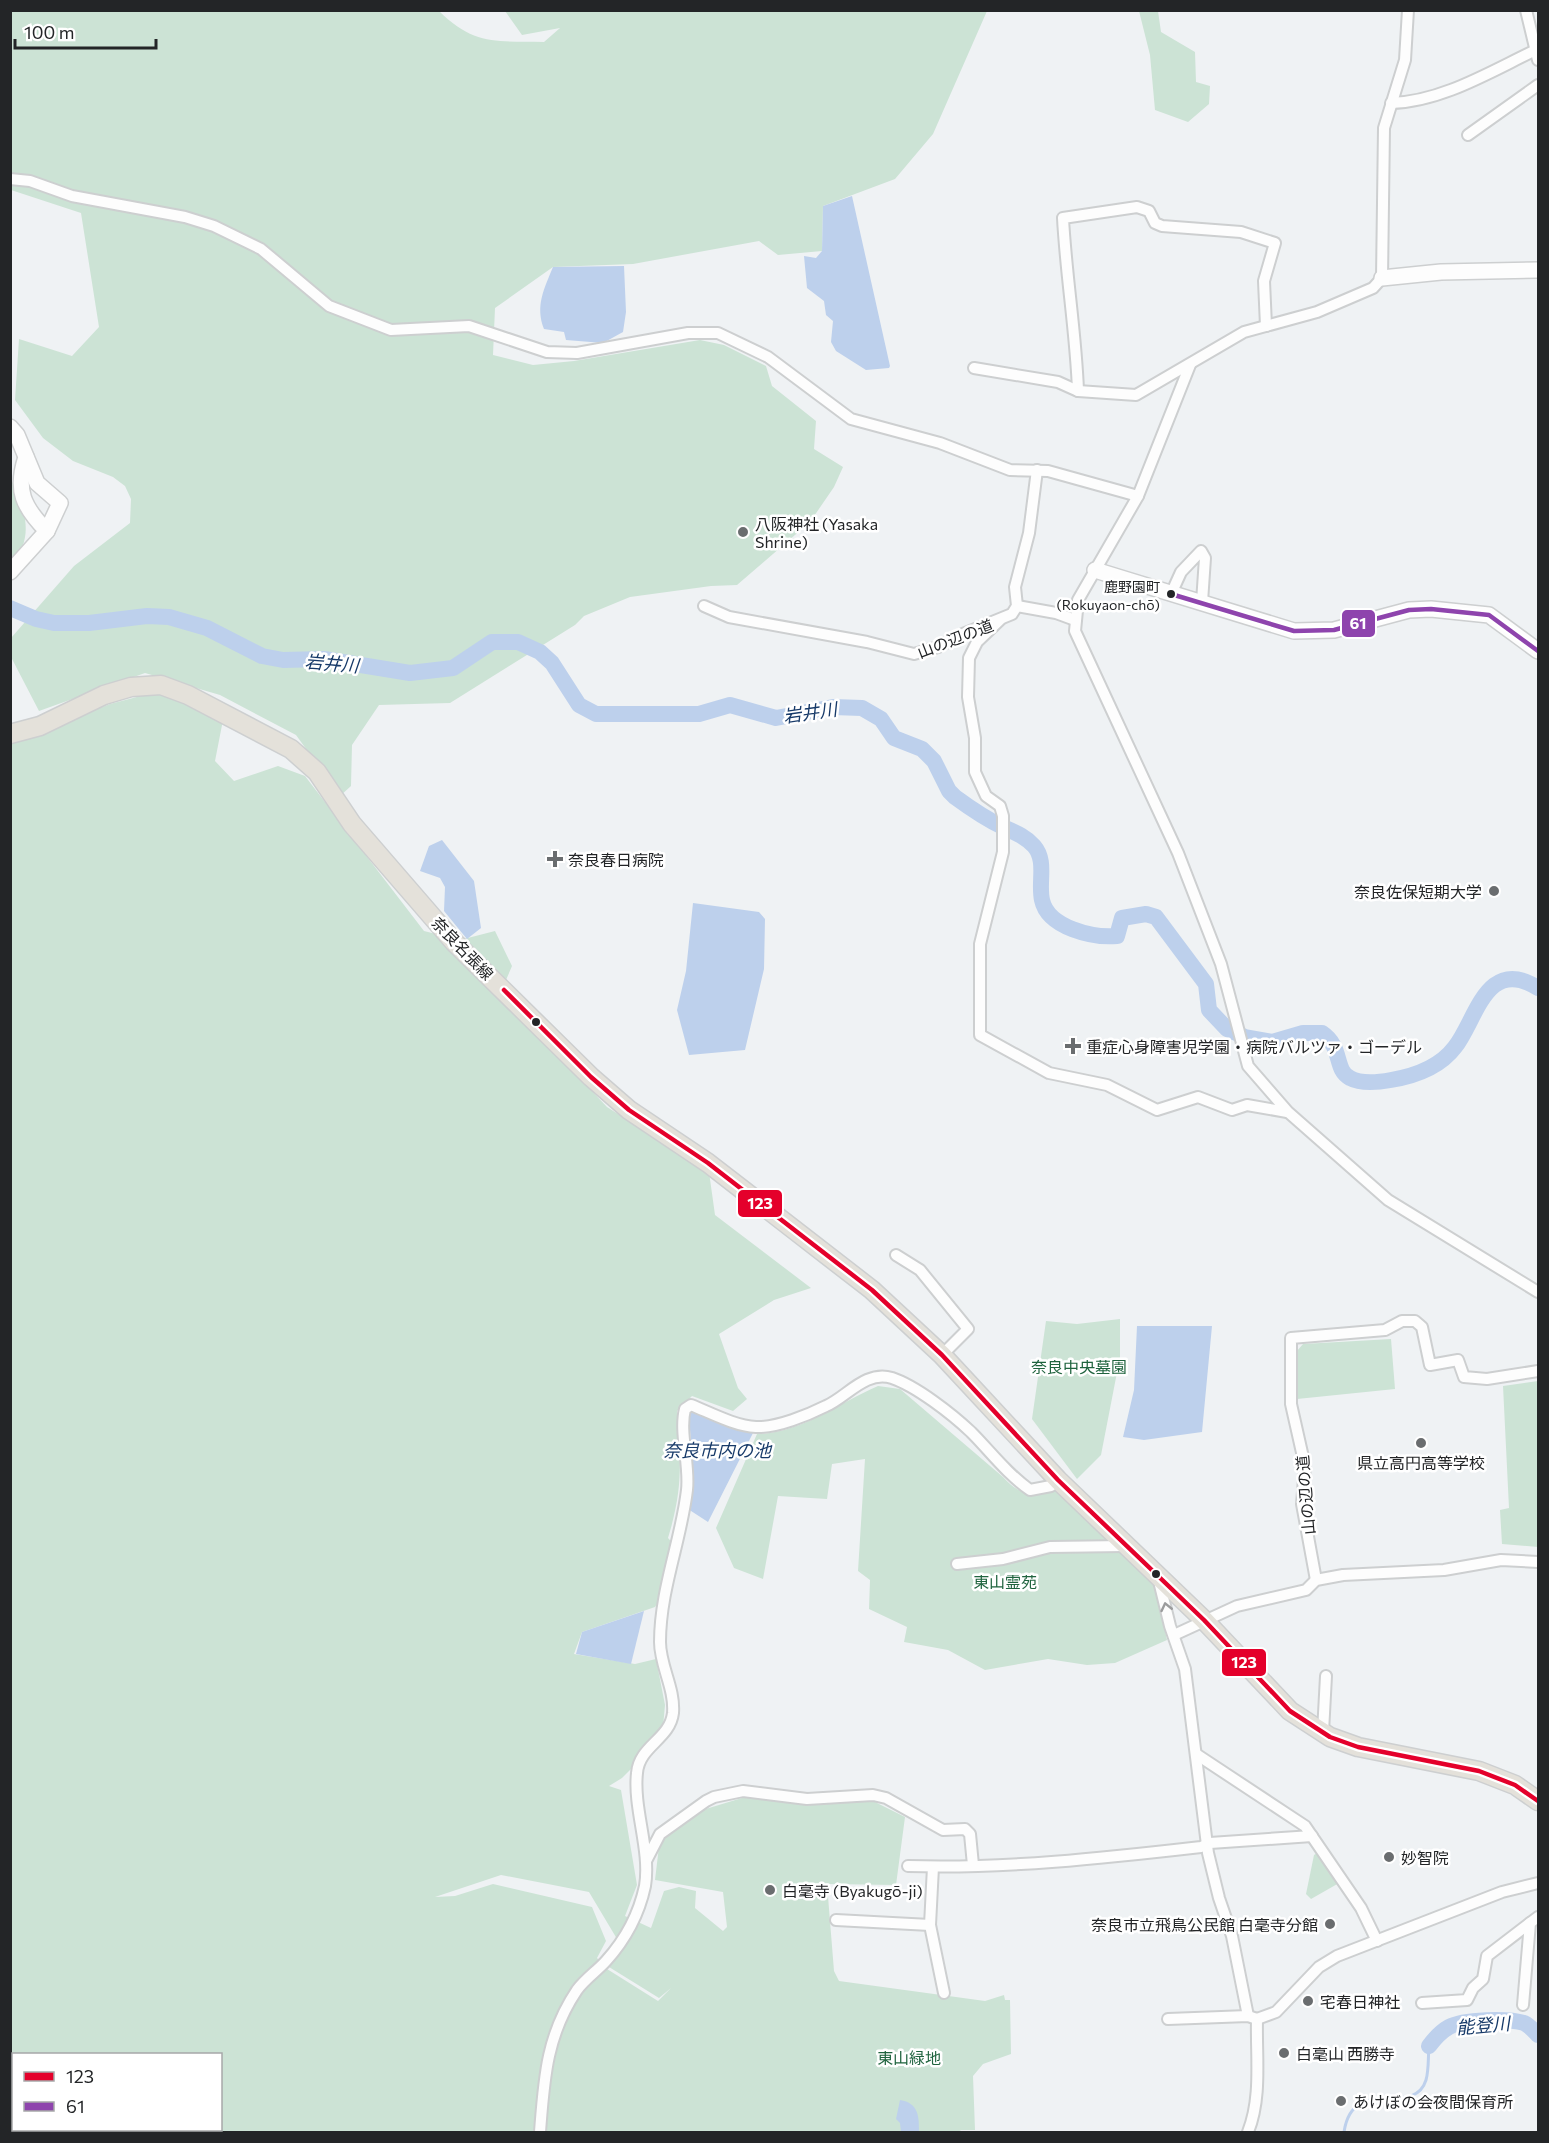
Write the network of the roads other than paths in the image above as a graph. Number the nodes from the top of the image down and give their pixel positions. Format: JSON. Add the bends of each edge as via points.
{"nodes":[{"id":1,"x":1408,"y":10,"type":"edge"},
{"id":2,"x":1526,"y":10,"type":"edge"},
{"id":3,"x":1538,"y":53,"type":"edge"},
{"id":4,"x":1539,"y":85,"type":"edge"},
{"id":5,"x":1391,"y":104,"type":"junction"},
{"id":6,"x":1468,"y":135,"type":"dead end"},
{"id":7,"x":10,"y":179,"type":"edge"},
{"id":8,"x":1539,"y":270,"type":"edge"},
{"id":9,"x":1382,"y":278,"type":"junction"},
{"id":10,"x":1266,"y":326,"type":"junction"},
{"id":11,"x":1190,"y":365,"type":"junction"},
{"id":12,"x":974,"y":368,"type":"dead end"},
{"id":13,"x":1078,"y":391,"type":"junction"},
{"id":14,"x":10,"y":427,"type":"edge"},
{"id":15,"x":26,"y":457,"type":"junction"},
{"id":16,"x":1037,"y":470,"type":"junction"},
{"id":17,"x":1138,"y":496,"type":"junction"},
{"id":18,"x":47,"y":531,"type":"junction"},
{"id":19,"x":1095,"y":570,"type":"junction"},
{"id":20,"x":10,"y":572,"type":"edge"},
{"id":21,"x":1171,"y":594,"type":"junction"},
{"id":22,"x":1202,"y":602,"type":"junction"},
{"id":23,"x":704,"y":606,"type":"dead end"},
{"id":24,"x":1017,"y":606,"type":"junction"},
{"id":25,"x":1000,"y":620,"type":"junction"},
{"id":26,"x":1075,"y":620,"type":"junction"},
{"id":27,"x":1539,"y":651,"type":"edge"},
{"id":28,"x":10,"y":734,"type":"edge"},
{"id":29,"x":1288,"y":1112,"type":"junction"},
{"id":30,"x":896,"y":1255,"type":"dead end"},
{"id":31,"x":1539,"y":1292,"type":"edge"},
{"id":32,"x":942,"y":1355,"type":"junction"},
{"id":33,"x":1539,"y":1371,"type":"edge"},
{"id":34,"x":1058,"y":1480,"type":"junction"},
{"id":35,"x":1124,"y":1546,"type":"junction"},
{"id":36,"x":1539,"y":1562,"type":"edge"},
{"id":37,"x":957,"y":1564,"type":"dead end"},
{"id":38,"x":1159,"y":1578,"type":"junction"},
{"id":39,"x":1316,"y":1580,"type":"junction"},
{"id":40,"x":1203,"y":1620,"type":"junction"},
{"id":41,"x":1174,"y":1635,"type":"junction"},
{"id":42,"x":1326,"y":1676,"type":"dead end"},
{"id":43,"x":1323,"y":1732,"type":"junction"},
{"id":44,"x":1196,"y":1754,"type":"junction"},
{"id":45,"x":1539,"y":1801,"type":"edge"},
{"id":46,"x":1312,"y":1836,"type":"junction"},
{"id":47,"x":1207,"y":1844,"type":"junction"},
{"id":48,"x":646,"y":1861,"type":"junction"},
{"id":49,"x":973,"y":1865,"type":"junction"},
{"id":50,"x":908,"y":1866,"type":"dead end"},
{"id":51,"x":933,"y":1867,"type":"junction"},
{"id":52,"x":1539,"y":1883,"type":"edge"},
{"id":53,"x":836,"y":1920,"type":"dead end"},
{"id":54,"x":1534,"y":1920,"type":"edge"},
{"id":55,"x":930,"y":1925,"type":"junction"},
{"id":56,"x":1377,"y":1941,"type":"junction"},
{"id":57,"x":944,"y":1993,"type":"dead end"},
{"id":58,"x":1422,"y":2003,"type":"dead end"},
{"id":59,"x":1522,"y":2005,"type":"dead end"},
{"id":60,"x":1253,"y":2018,"type":"junction"},
{"id":61,"x":1168,"y":2019,"type":"dead end"},
{"id":62,"x":540,"y":2133,"type":"edge"},
{"id":63,"x":1248,"y":2133,"type":"edge"}],
"edges":[{"from":1,"to":5,"type":"street","via":[[1405,60]]},
{"from":2,"to":3,"type":"street"},
{"from":3,"to":5,"type":"street","via":[[1452,88],[1407,103]]},
{"from":4,"to":6,"type":"street"},
{"from":5,"to":9,"type":"street","via":[[1384,128]]},
{"from":7,"to":16,"type":"street","via":[[214,226],[261,249],[328,306],[391,330],[469,326],[547,352],[577,353],[677,334],[718,333],[768,357],[851,419],[940,443],[1010,470]]},
{"from":8,"to":9,"type":"street"},
{"from":9,"to":10,"type":"street","via":[[1373,288],[1317,312]]},
{"from":10,"to":11,"type":"street","via":[[1245,332]]},
{"from":10,"to":13,"type":"street","via":[[1264,281],[1275,243],[1241,232],[1162,226],[1155,223],[1149,212],[1137,207],[1063,218]]},
{"from":11,"to":13,"type":"street","via":[[1136,394]]},
{"from":11,"to":17,"type":"street"},
{"from":12,"to":13,"type":"street","via":[[1058,382]]},
{"from":14,"to":15,"type":"street"},
{"from":15,"to":18,"type":"street","via":[[21,473],[22,497],[31,515]]},
{"from":15,"to":18,"type":"street","via":[[37,483],[60,503]]},
{"from":16,"to":17,"type":"street"},
{"from":16,"to":24,"type":"street","via":[[1029,534],[1015,587]]},
{"from":17,"to":19,"type":"street"},
{"from":18,"to":20,"type":"street"},
{"from":19,"to":21,"type":"street"},
{"from":19,"to":26,"type":"street","via":[[1078,600]]},
{"from":21,"to":22,"type":"street"},
{"from":21,"to":22,"type":"street","via":[[1181,572],[1201,551],[1205,558]]},
{"from":22,"to":27,"type":"street","via":[[1294,631],[1334,630],[1409,610],[1489,615]]},
{"from":23,"to":25,"type":"street","name":"山の辺の道","via":[[729,617],[914,654]]},
{"from":24,"to":25,"type":"street"},
{"from":24,"to":26,"type":"street"},
{"from":25,"to":29,"type":"street","name":"山の辺の道","via":[[977,642],[969,657],[968,697],[975,738],[975,772],[986,796],[1000,806],[1003,816],[1003,852],[980,944],[980,1035],[1049,1073],[1107,1085],[1157,1110],[1198,1097],[1232,1110],[1247,1105]]},
{"from":26,"to":29,"type":"street","via":[[1075,631],[1178,853],[1221,964],[1248,1066]]},
{"from":28,"to":32,"type":"main road","name":"奈良名張線","via":[[40,726],[122,690],[142,684],[161,685],[291,749],[317,772],[352,824],[454,942],[591,1077],[629,1110],[708,1163],[872,1290]]},
{"from":29,"to":31,"type":"street","via":[[1388,1200]]},
{"from":30,"to":32,"type":"street","via":[[920,1270],[968,1329]]},
{"from":32,"to":34,"type":"main road","name":"奈良名張線"},
{"from":33,"to":39,"type":"street","name":"山の辺の道","via":[[1487,1379],[1464,1377],[1458,1360],[1430,1365],[1422,1327],[1415,1321],[1402,1321],[1385,1330],[1291,1338],[1291,1404],[1305,1466],[1302,1504]]},
{"from":34,"to":35,"type":"main road","name":"奈良名張線"},
{"from":34,"to":48,"type":"street","via":[[1051,1486],[1030,1490],[969,1430],[908,1384],[888,1377],[873,1378],[828,1406],[770,1426],[745,1425],[691,1405],[685,1409],[687,1488],[661,1622],[660,1646],[669,1676],[673,1712],[666,1729],[644,1751],[636,1775]]},
{"from":35,"to":37,"type":"street","via":[[1050,1547],[1003,1559]]},
{"from":35,"to":38,"type":"main road","name":"奈良名張線"},
{"from":36,"to":39,"type":"street","via":[[1501,1560],[1444,1570]]},
{"from":38,"to":40,"type":"main road","name":"奈良名張線"},
{"from":41,"to":38,"type":"street","one_way":true},
{"from":39,"to":40,"type":"street","via":[[1306,1590],[1237,1606]]},
{"from":40,"to":41,"type":"street"},
{"from":40,"to":43,"type":"main road","name":"奈良名張線","via":[[1290,1711]]},
{"from":41,"to":44,"type":"street","via":[[1190,1697]]},
{"from":42,"to":43,"type":"street"},
{"from":43,"to":45,"type":"main road","name":"奈良名張線","via":[[1358,1747],[1479,1771],[1515,1785]]},
{"from":44,"to":46,"type":"street","via":[[1305,1826]]},
{"from":44,"to":47,"type":"street"},
{"from":46,"to":47,"type":"street"},
{"from":46,"to":56,"type":"street","via":[[1361,1908]]},
{"from":47,"to":49,"type":"street","via":[[1134,1855]]},
{"from":47,"to":60,"type":"street"},
{"from":48,"to":49,"type":"street","via":[[660,1834],[706,1801],[751,1791],[807,1799],[873,1795],[886,1798],[943,1830],[965,1829],[970,1834]]},
{"from":48,"to":62,"type":"street","via":[[645,1885],[624,1939],[578,1989],[558,2024],[546,2058]]},
{"from":49,"to":51,"type":"street"},
{"from":50,"to":51,"type":"street"},
{"from":51,"to":55,"type":"street"},
{"from":52,"to":56,"type":"street","via":[[1502,1892]]},
{"from":53,"to":55,"type":"street"},
{"from":54,"to":58,"type":"street","via":[[1486,1956],[1483,1979],[1467,2000]]},
{"from":54,"to":59,"type":"street"},
{"from":55,"to":57,"type":"street"},
{"from":56,"to":60,"type":"street","via":[[1319,1967],[1276,2012]]},
{"from":60,"to":61,"type":"street"},
{"from":60,"to":63,"type":"street","via":[[1257,2082]]}]}
